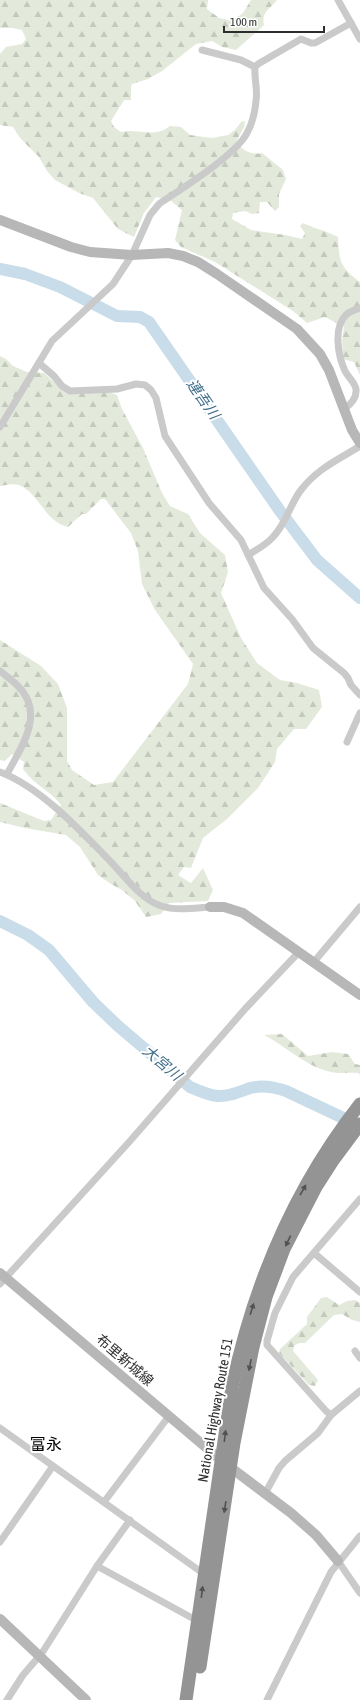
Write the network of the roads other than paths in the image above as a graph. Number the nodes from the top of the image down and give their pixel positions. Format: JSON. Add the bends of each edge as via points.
{"nodes":[{"id":1,"x":338,"y":0,"type":"edge"},
{"id":2,"x":351,"y":23,"type":"junction"},
{"id":3,"x":359,"y":35,"type":"edge"},
{"id":4,"x":202,"y":50,"type":"dead end"},
{"id":5,"x":255,"y":68,"type":"junction"},
{"id":6,"x":0,"y":220,"type":"edge"},
{"id":7,"x":132,"y":255,"type":"junction"},
{"id":8,"x":360,"y":308,"type":"edge"},
{"id":9,"x":40,"y":364,"type":"junction"},
{"id":10,"x":344,"y":409,"type":"junction"},
{"id":11,"x":0,"y":427,"type":"edge"},
{"id":12,"x":360,"y":444,"type":"edge"},
{"id":13,"x":248,"y":555,"type":"junction"},
{"id":14,"x":0,"y":671,"type":"edge"},
{"id":15,"x":360,"y":695,"type":"edge"},
{"id":16,"x":360,"y":713,"type":"edge"},
{"id":17,"x":347,"y":742,"type":"dead end"},
{"id":18,"x":4,"y":773,"type":"edge"},
{"id":19,"x":210,"y":907,"type":"joint"},
{"id":20,"x":360,"y":907,"type":"edge"},
{"id":21,"x":299,"y":952,"type":"junction"},
{"id":22,"x":313,"y":963,"type":"junction"},
{"id":23,"x":360,"y":996,"type":"edge"},
{"id":24,"x":357,"y":1108,"type":"edge"},
{"id":25,"x":360,"y":1124,"type":"edge"},
{"id":26,"x":346,"y":1132,"type":"junction"},
{"id":27,"x":360,"y":1199,"type":"edge"},
{"id":28,"x":314,"y":1253,"type":"junction"},
{"id":29,"x":2,"y":1279,"type":"edge"},
{"id":30,"x":360,"y":1292,"type":"edge"},
{"id":31,"x":355,"y":1351,"type":"dead end"},
{"id":32,"x":360,"y":1358,"type":"edge"},
{"id":33,"x":360,"y":1390,"type":"edge"},
{"id":34,"x":331,"y":1415,"type":"junction"},
{"id":35,"x":169,"y":1416,"type":"junction"},
{"id":36,"x":0,"y":1428,"type":"edge"},
{"id":37,"x":226,"y":1465,"type":"junction"},
{"id":38,"x":53,"y":1466,"type":"junction"},
{"id":39,"x":264,"y":1493,"type":"junction"},
{"id":40,"x":104,"y":1502,"type":"junction"},
{"id":41,"x":130,"y":1520,"type":"junction"},
{"id":42,"x":360,"y":1536,"type":"edge"},
{"id":43,"x":0,"y":1542,"type":"edge"},
{"id":44,"x":338,"y":1561,"type":"junction"},
{"id":45,"x":97,"y":1566,"type":"junction"},
{"id":46,"x":204,"y":1574,"type":"junction"},
{"id":47,"x":360,"y":1593,"type":"edge"},
{"id":48,"x":199,"y":1618,"type":"junction"},
{"id":49,"x":0,"y":1619,"type":"edge"},
{"id":50,"x":39,"y":1656,"type":"junction"},
{"id":51,"x":7,"y":1700,"type":"edge"},
{"id":52,"x":86,"y":1700,"type":"edge"},
{"id":53,"x":186,"y":1700,"type":"edge"},
{"id":54,"x":195,"y":1700,"type":"edge"},
{"id":55,"x":267,"y":1700,"type":"edge"}],
"edges":[{"from":1,"to":2,"type":"street"},
{"from":2,"to":3,"type":"street"},
{"from":2,"to":5,"type":"street","via":[[314,43],[301,39]]},
{"from":4,"to":5,"type":"street","via":[[241,60]]},
{"from":5,"to":7,"type":"street","via":[[256,102],[247,134],[238,146],[221,160],[152,211]]},
{"from":6,"to":7,"type":"street","via":[[71,247],[90,252]]},
{"from":7,"to":9,"type":"street","via":[[113,284],[56,336]]},
{"from":7,"to":10,"type":"street","via":[[168,253],[198,262],[298,329],[320,354]]},
{"from":8,"to":10,"type":"street","via":[[346,315],[338,331],[341,363],[356,390],[350,405]]},
{"from":9,"to":11,"type":"street"},
{"from":9,"to":13,"type":"street","via":[[70,391],[117,389],[136,384],[145,385],[151,390],[156,398],[165,436],[209,502],[235,531]]},
{"from":10,"to":12,"type":"street"},
{"from":12,"to":13,"type":"street","via":[[317,473],[300,490],[270,540]]},
{"from":13,"to":15,"type":"street","via":[[264,588],[292,619],[313,648],[344,673]]},
{"from":14,"to":18,"type":"street","via":[[18,685],[27,700],[31,722],[26,738]]},
{"from":16,"to":17,"type":"street"},
{"from":18,"to":19,"type":"street","via":[[48,802],[83,832],[134,887],[149,899],[171,908]]},
{"from":19,"to":21,"type":"street","via":[[224,907],[243,913]]},
{"from":20,"to":22,"type":"street"},
{"from":21,"to":22,"type":"street"},
{"from":21,"to":29,"type":"street"},
{"from":22,"to":23,"type":"street"},
{"from":24,"to":26,"type":"highway","name":"National Highway Route 151"},
{"from":25,"to":26,"type":"highway","name":"National Highway Route 151"},
{"from":26,"to":37,"type":"highway","name":"National Highway Route 151","via":[[294,1228],[276,1270],[258,1327],[234,1444]]},
{"from":27,"to":28,"type":"street"},
{"from":28,"to":30,"type":"street"},
{"from":28,"to":34,"type":"street","via":[[288,1285],[266,1341]]},
{"from":29,"to":35,"type":"street","name":"布里新城線"},
{"from":31,"to":32,"type":"street"},
{"from":33,"to":34,"type":"street"},
{"from":34,"to":39,"type":"street","via":[[318,1433],[279,1468]]},
{"from":35,"to":37,"type":"street","name":"布里新城線"},
{"from":35,"to":40,"type":"street"},
{"from":36,"to":38,"type":"street"},
{"from":37,"to":39,"type":"street","name":"布里新城線"},
{"from":37,"to":46,"type":"highway","name":"National Highway Route 151"},
{"from":37,"to":54,"type":"highway","name":"National Highway Route 151","one_way":true},
{"from":38,"to":40,"type":"street"},
{"from":38,"to":43,"type":"street"},
{"from":39,"to":44,"type":"street","name":"布里新城線","via":[[316,1535]]},
{"from":40,"to":41,"type":"street"},
{"from":41,"to":45,"type":"street"},
{"from":41,"to":46,"type":"street"},
{"from":42,"to":44,"type":"street"},
{"from":44,"to":47,"type":"street"},
{"from":44,"to":55,"type":"street"},
{"from":45,"to":48,"type":"street","via":[[194,1619]]},
{"from":45,"to":50,"type":"street"},
{"from":48,"to":46,"type":"highway","name":"National Highway Route 151","one_way":true},
{"from":48,"to":53,"type":"highway","name":"National Highway Route 151"},
{"from":49,"to":50,"type":"street"},
{"from":50,"to":51,"type":"street"},
{"from":50,"to":52,"type":"street"}]}
